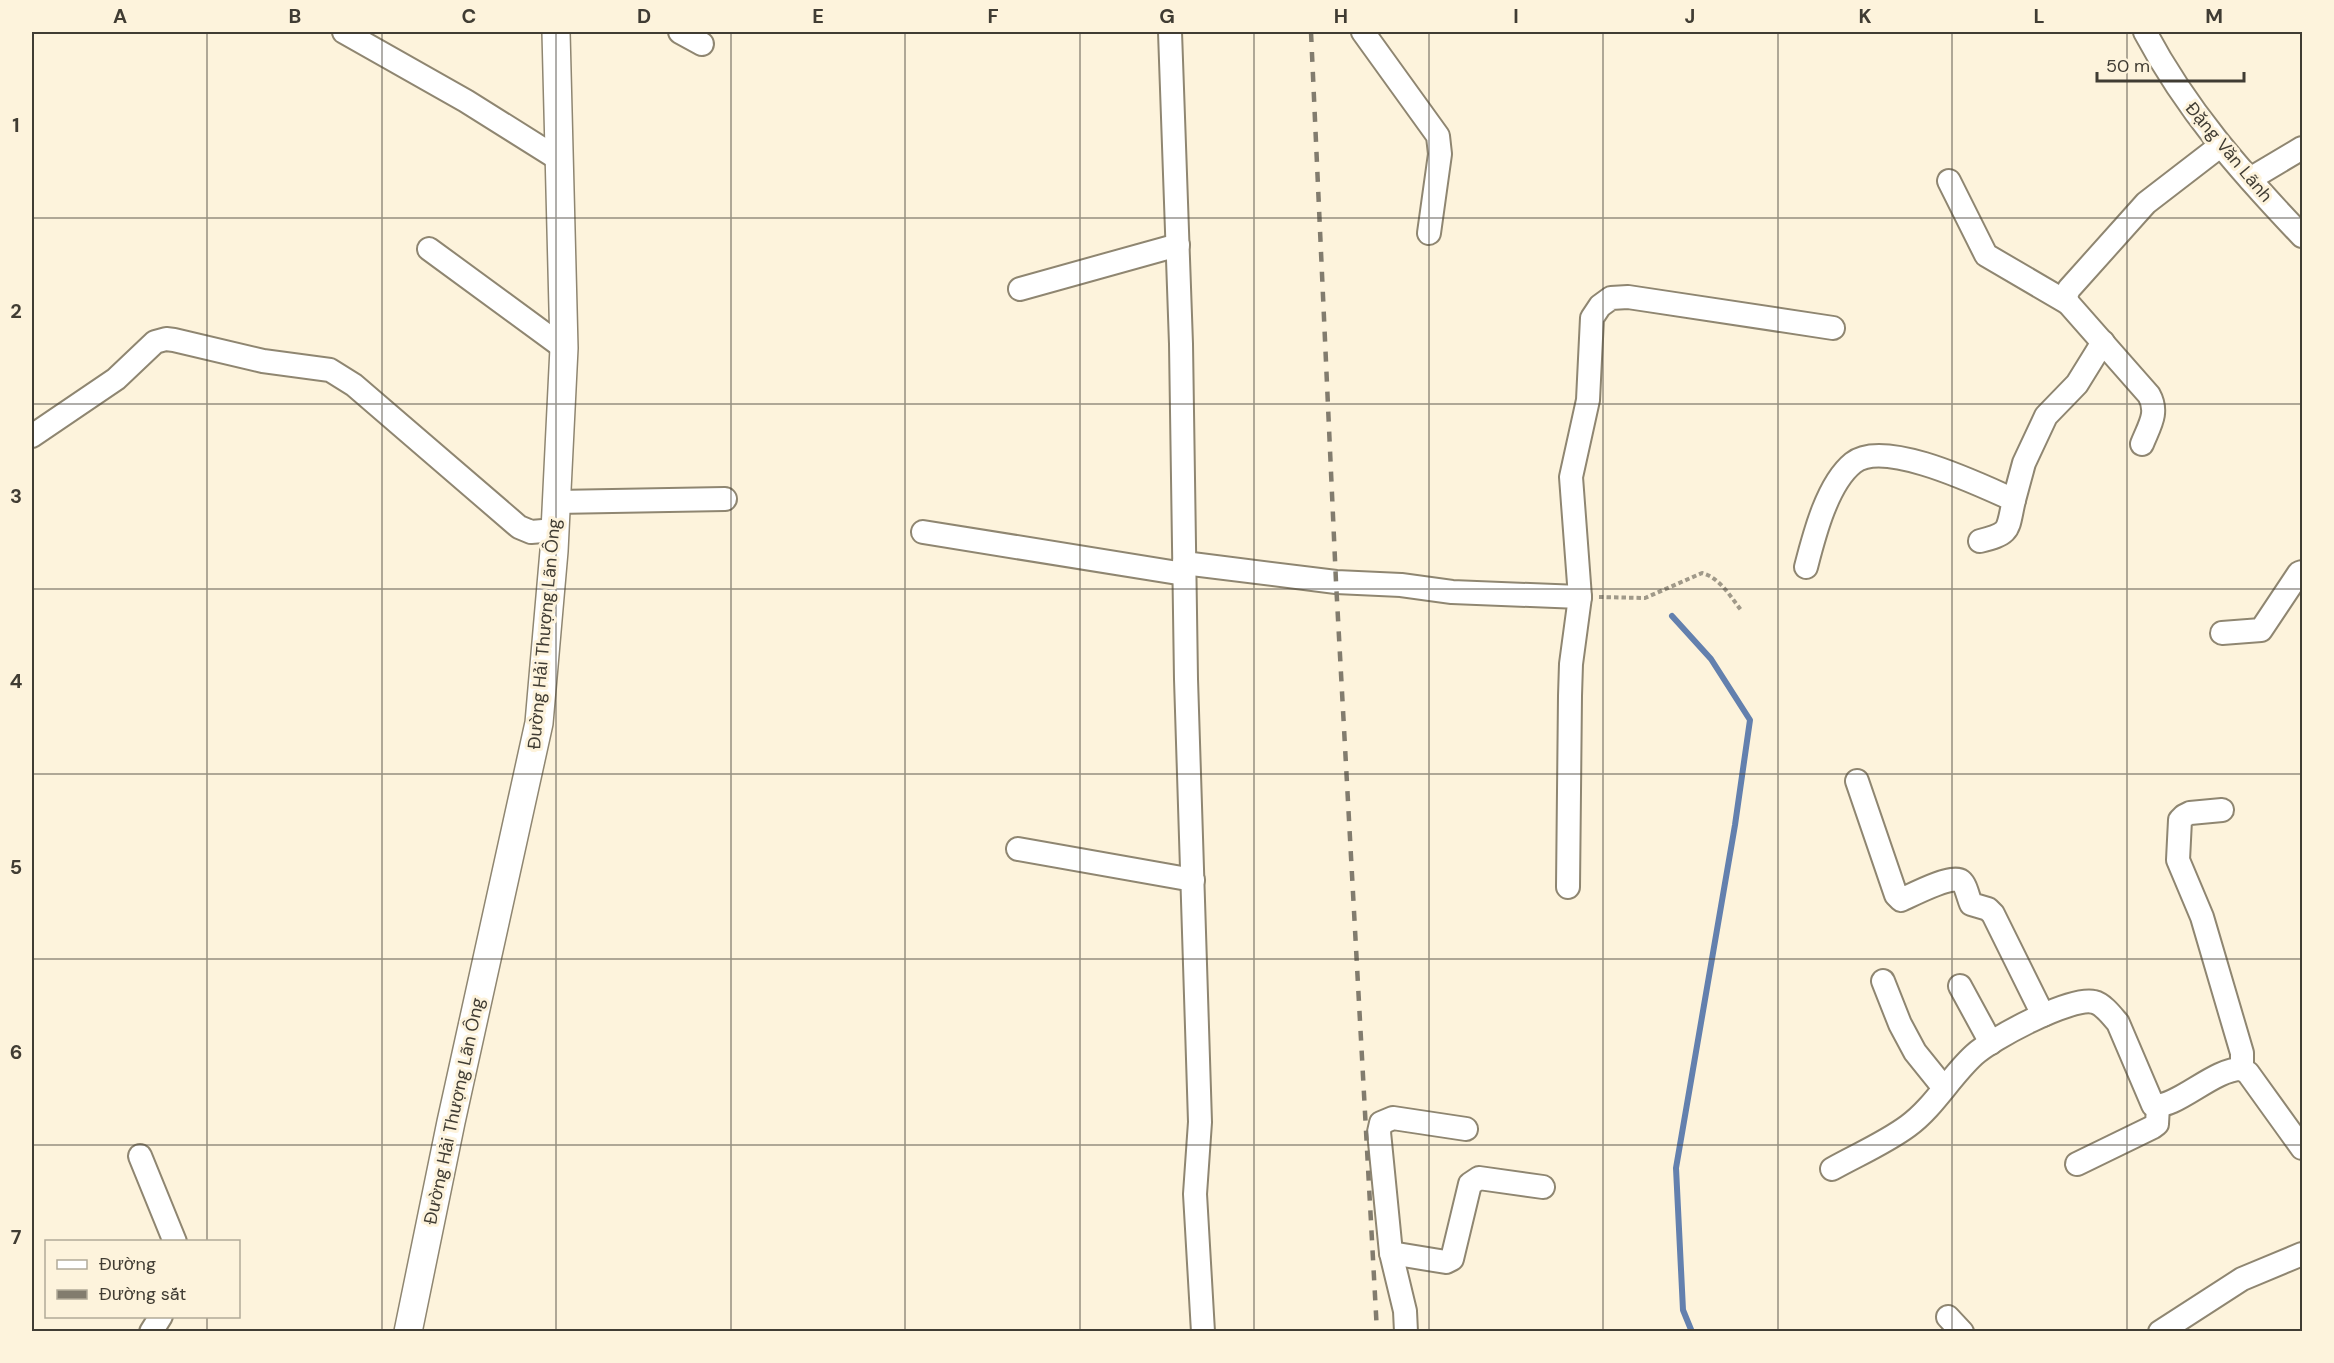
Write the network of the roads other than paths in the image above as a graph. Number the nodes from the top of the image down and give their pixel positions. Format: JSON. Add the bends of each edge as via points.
{"nodes":[{"id":1,"x":344,"y":32,"type":"edge"},
{"id":2,"x":556,"y":32,"type":"edge"},
{"id":3,"x":680,"y":32,"type":"edge"},
{"id":4,"x":1170,"y":32,"type":"edge"},
{"id":5,"x":1363,"y":32,"type":"edge"},
{"id":6,"x":2145,"y":32,"type":"edge"},
{"id":7,"x":702,"y":44,"type":"dead end"},
{"id":8,"x":2220,"y":146,"type":"junction"},
{"id":9,"x":2302,"y":148,"type":"edge"},
{"id":10,"x":560,"y":160,"type":"junction"},
{"id":11,"x":2250,"y":179,"type":"junction"},
{"id":12,"x":1949,"y":182,"type":"dead end"},
{"id":13,"x":1429,"y":233,"type":"dead end"},
{"id":14,"x":2302,"y":236,"type":"edge"},
{"id":15,"x":1178,"y":245,"type":"junction"},
{"id":16,"x":429,"y":249,"type":"dead end"},
{"id":17,"x":1020,"y":290,"type":"dead end"},
{"id":18,"x":2068,"y":303,"type":"junction"},
{"id":19,"x":1833,"y":328,"type":"dead end"},
{"id":20,"x":2103,"y":342,"type":"junction"},
{"id":21,"x":564,"y":348,"type":"junction"},
{"id":22,"x":32,"y":436,"type":"edge"},
{"id":23,"x":2142,"y":444,"type":"dead end"},
{"id":24,"x":724,"y":499,"type":"dead end"},
{"id":25,"x":2014,"y":500,"type":"junction"},
{"id":26,"x":556,"y":502,"type":"junction"},
{"id":27,"x":555,"y":530,"type":"junction"},
{"id":28,"x":923,"y":532,"type":"dead end"},
{"id":29,"x":1980,"y":541,"type":"dead end"},
{"id":30,"x":1806,"y":567,"type":"dead end"},
{"id":31,"x":1184,"y":569,"type":"junction"},
{"id":32,"x":2302,"y":572,"type":"edge"},
{"id":33,"x":1580,"y":597,"type":"junction"},
{"id":34,"x":2222,"y":633,"type":"dead end"},
{"id":35,"x":1857,"y":781,"type":"dead end"},
{"id":36,"x":2222,"y":810,"type":"dead end"},
{"id":37,"x":1018,"y":849,"type":"dead end"},
{"id":38,"x":1193,"y":880,"type":"junction"},
{"id":39,"x":1568,"y":887,"type":"dead end"},
{"id":40,"x":1883,"y":981,"type":"dead end"},
{"id":41,"x":1960,"y":986,"type":"dead end"},
{"id":42,"x":2043,"y":1015,"type":"junction"},
{"id":43,"x":1991,"y":1043,"type":"junction"},
{"id":44,"x":2242,"y":1069,"type":"junction"},
{"id":45,"x":1944,"y":1088,"type":"junction"},
{"id":46,"x":2158,"y":1106,"type":"junction"},
{"id":47,"x":1466,"y":1129,"type":"dead end"},
{"id":48,"x":2302,"y":1148,"type":"edge"},
{"id":49,"x":140,"y":1156,"type":"dead end"},
{"id":50,"x":2077,"y":1164,"type":"dead end"},
{"id":51,"x":1832,"y":1169,"type":"dead end"},
{"id":52,"x":1543,"y":1187,"type":"dead end"},
{"id":53,"x":174,"y":1240,"type":"edge"},
{"id":54,"x":1391,"y":1253,"type":"junction"},
{"id":55,"x":2302,"y":1254,"type":"edge"},
{"id":56,"x":160,"y":1318,"type":"edge"},
{"id":57,"x":151,"y":1332,"type":"edge"},
{"id":58,"x":408,"y":1332,"type":"edge"},
{"id":59,"x":1203,"y":1332,"type":"edge"},
{"id":60,"x":1406,"y":1332,"type":"edge"},
{"id":61,"x":2160,"y":1332,"type":"edge"}],
"edges":[{"from":1,"to":10,"type":"street"},
{"from":2,"to":10,"type":"street","name":"Đường Hải Thượng Lãn Ông"},
{"from":3,"to":7,"type":"street"},
{"from":4,"to":15,"type":"street"},
{"from":5,"to":13,"type":"street","via":[[1438,136],[1440,154]]},
{"from":6,"to":8,"type":"street","name":"Đặng Văn Lãnh","via":[[2190,108]]},
{"from":8,"to":11,"type":"street","name":"Đặng Văn Lãnh"},
{"from":8,"to":18,"type":"street","via":[[2138,211],[2069,289]]},
{"from":9,"to":11,"type":"street"},
{"from":10,"to":21,"type":"street","name":"Đường Hải Thượng Lãn Ông"},
{"from":11,"to":14,"type":"street","name":"Đặng Văn Lãnh"},
{"from":12,"to":18,"type":"street","via":[[1986,255]]},
{"from":15,"to":17,"type":"street"},
{"from":15,"to":31,"type":"street"},
{"from":16,"to":21,"type":"street"},
{"from":18,"to":20,"type":"street"},
{"from":19,"to":33,"type":"street","via":[[1628,297],[1611,298],[1600,306],[1592,318],[1588,400],[1571,477]]},
{"from":20,"to":23,"type":"street","via":[[2154,404]]},
{"from":20,"to":25,"type":"street","via":[[2077,384],[2046,416],[2024,463]]},
{"from":21,"to":26,"type":"street","name":"Đường Hải Thượng Lãn Ông"},
{"from":22,"to":27,"type":"street","via":[[116,379],[155,342],[174,340],[262,361],[337,373],[519,527],[531,532]]},
{"from":24,"to":26,"type":"street"},
{"from":25,"to":29,"type":"street","via":[[2007,530],[2001,536]]},
{"from":25,"to":30,"type":"street","via":[[1925,464],[1881,454],[1863,457],[1840,477],[1818,522]]},
{"from":26,"to":27,"type":"street","name":"Đường Hải Thượng Lãn Ông"},
{"from":27,"to":58,"type":"street","name":"Đường Hải Thượng Lãn Ông","via":[[537,737],[495,916]]},
{"from":28,"to":31,"type":"street"},
{"from":31,"to":33,"type":"street","via":[[1452,592]]},
{"from":31,"to":38,"type":"street"},
{"from":32,"to":34,"type":"street","via":[[2261,630]]},
{"from":33,"to":39,"type":"street","via":[[1571,664]]},
{"from":35,"to":42,"type":"street","via":[[1896,895],[1901,900],[1948,880],[1964,883],[1971,904],[1992,914]]},
{"from":36,"to":44,"type":"street","via":[[2184,816],[2180,820],[2177,852],[2202,916],[2242,1053]]},
{"from":37,"to":38,"type":"street"},
{"from":38,"to":59,"type":"street","via":[[1200,1122],[1195,1194]]},
{"from":40,"to":45,"type":"street","via":[[1915,1052]]},
{"from":41,"to":43,"type":"street"},
{"from":42,"to":43,"type":"street"},
{"from":42,"to":46,"type":"street","via":[[2077,1002],[2095,1002],[2109,1012],[2118,1023],[2150,1100]]},
{"from":43,"to":45,"type":"street","via":[[1975,1054]]},
{"from":44,"to":46,"type":"street","via":[[2224,1072]]},
{"from":44,"to":48,"type":"street"},
{"from":45,"to":51,"type":"street","via":[[1907,1127]]},
{"from":46,"to":50,"type":"street","via":[[2157,1124],[2153,1127]]},
{"from":47,"to":54,"type":"street","via":[[1393,1118],[1381,1123]]},
{"from":49,"to":53,"type":"street"},
{"from":52,"to":54,"type":"street","via":[[1479,1178],[1470,1184],[1452,1259],[1446,1262]]},
{"from":54,"to":60,"type":"street"},
{"from":55,"to":61,"type":"street","via":[[2242,1279]]},
{"from":56,"to":57,"type":"street"}]}
